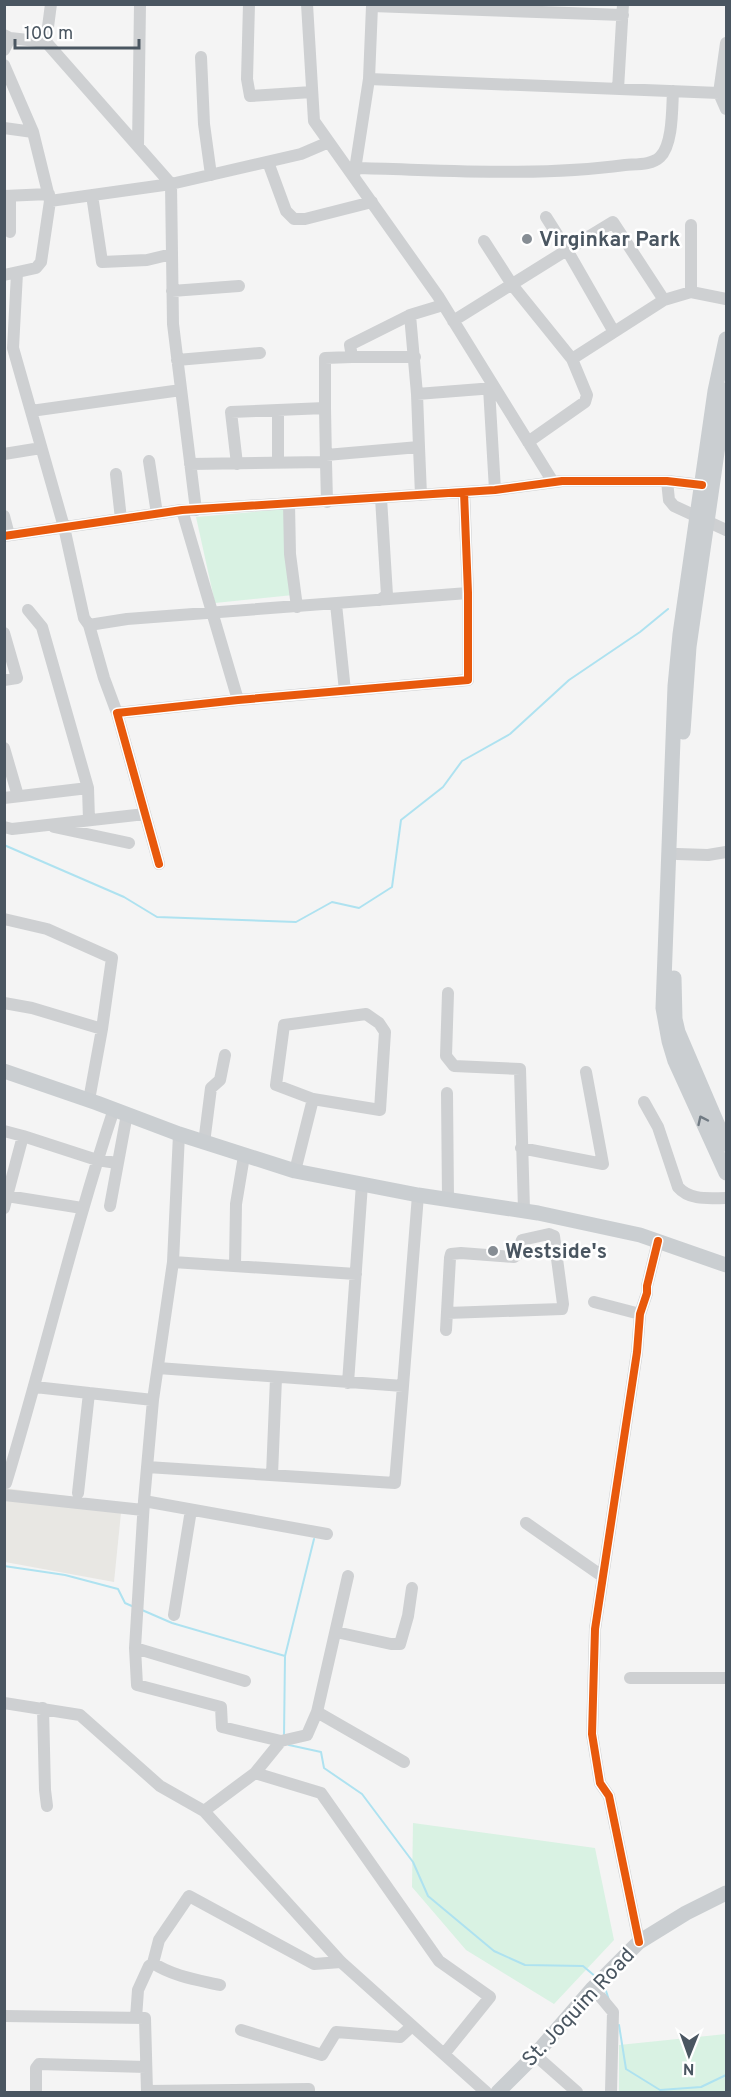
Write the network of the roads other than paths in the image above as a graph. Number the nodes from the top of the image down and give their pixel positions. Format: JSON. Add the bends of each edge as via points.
{"nodes":[{"id":1,"x":51,"y":4,"type":"edge"},
{"id":2,"x":140,"y":4,"type":"edge"},
{"id":3,"x":249,"y":4,"type":"edge"},
{"id":4,"x":307,"y":4,"type":"edge"},
{"id":5,"x":623,"y":10,"type":"edge"},
{"id":6,"x":6,"y":41,"type":"edge"},
{"id":7,"x":46,"y":42,"type":"junction"},
{"id":8,"x":726,"y":44,"type":"edge"},
{"id":9,"x":201,"y":57,"type":"dead end"},
{"id":10,"x":4,"y":65,"type":"edge"},
{"id":11,"x":369,"y":79,"type":"junction"},
{"id":12,"x":618,"y":89,"type":"junction"},
{"id":13,"x":673,"y":91,"type":"junction"},
{"id":14,"x":312,"y":92,"type":"junction"},
{"id":15,"x":718,"y":93,"type":"junction"},
{"id":16,"x":726,"y":109,"type":"edge"},
{"id":17,"x":4,"y":128,"type":"edge"},
{"id":18,"x":33,"y":132,"type":"junction"},
{"id":19,"x":329,"y":142,"type":"junction"},
{"id":20,"x":138,"y":146,"type":"junction"},
{"id":21,"x":268,"y":162,"type":"junction"},
{"id":22,"x":354,"y":172,"type":"junction"},
{"id":23,"x":211,"y":174,"type":"junction"},
{"id":24,"x":171,"y":184,"type":"junction"},
{"id":25,"x":92,"y":195,"type":"junction"},
{"id":26,"x":7,"y":196,"type":"edge"},
{"id":27,"x":50,"y":198,"type":"junction"},
{"id":28,"x":372,"y":202,"type":"junction"},
{"id":29,"x":546,"y":217,"type":"dead end"},
{"id":30,"x":691,"y":225,"type":"dead end"},
{"id":31,"x":10,"y":232,"type":"dead end"},
{"id":32,"x":484,"y":241,"type":"dead end"},
{"id":33,"x":567,"y":250,"type":"junction"},
{"id":34,"x":172,"y":254,"type":"junction"},
{"id":35,"x":11,"y":274,"type":"edge"},
{"id":36,"x":512,"y":284,"type":"junction"},
{"id":37,"x":239,"y":286,"type":"dead end"},
{"id":38,"x":172,"y":291,"type":"junction"},
{"id":39,"x":691,"y":292,"type":"junction"},
{"id":40,"x":726,"y":298,"type":"edge"},
{"id":41,"x":664,"y":300,"type":"junction"},
{"id":42,"x":443,"y":305,"type":"junction"},
{"id":43,"x":410,"y":315,"type":"junction"},
{"id":44,"x":453,"y":321,"type":"junction"},
{"id":45,"x":614,"y":332,"type":"junction"},
{"id":46,"x":726,"y":339,"type":"edge"},
{"id":47,"x":260,"y":353,"type":"dead end"},
{"id":48,"x":352,"y":357,"type":"junction"},
{"id":49,"x":414,"y":357,"type":"junction"},
{"id":50,"x":10,"y":358,"type":"edge"},
{"id":51,"x":572,"y":359,"type":"junction"},
{"id":52,"x":177,"y":360,"type":"junction"},
{"id":53,"x":492,"y":388,"type":"junction"},
{"id":54,"x":181,"y":390,"type":"junction"},
{"id":55,"x":726,"y":390,"type":"edge"},
{"id":56,"x":417,"y":394,"type":"junction"},
{"id":57,"x":325,"y":408,"type":"junction"},
{"id":58,"x":278,"y":410,"type":"junction"},
{"id":59,"x":31,"y":411,"type":"junction"},
{"id":60,"x":528,"y":442,"type":"junction"},
{"id":61,"x":419,"y":447,"type":"junction"},
{"id":62,"x":41,"y":448,"type":"junction"},
{"id":63,"x":4,"y":454,"type":"edge"},
{"id":64,"x":326,"y":459,"type":"junction"},
{"id":65,"x":149,"y":461,"type":"dead end"},
{"id":66,"x":279,"y":463,"type":"junction"},
{"id":67,"x":190,"y":464,"type":"junction"},
{"id":68,"x":237,"y":464,"type":"junction"},
{"id":69,"x":116,"y":474,"type":"dead end"},
{"id":70,"x":667,"y":481,"type":"junction"},
{"id":71,"x":553,"y":482,"type":"junction"},
{"id":72,"x":702,"y":485,"type":"junction"},
{"id":73,"x":495,"y":490,"type":"junction"},
{"id":74,"x":464,"y":492,"type":"junction"},
{"id":75,"x":421,"y":495,"type":"junction"},
{"id":76,"x":381,"y":498,"type":"junction"},
{"id":77,"x":327,"y":502,"type":"junction"},
{"id":78,"x":289,"y":504,"type":"junction"},
{"id":79,"x":182,"y":510,"type":"junction"},
{"id":80,"x":196,"y":510,"type":"junction"},
{"id":81,"x":157,"y":514,"type":"junction"},
{"id":82,"x":4,"y":516,"type":"edge"},
{"id":83,"x":121,"y":519,"type":"junction"},
{"id":84,"x":702,"y":520,"type":"junction"},
{"id":85,"x":64,"y":527,"type":"junction"},
{"id":86,"x":726,"y":530,"type":"edge"},
{"id":87,"x":7,"y":536,"type":"edge"},
{"id":88,"x":468,"y":594,"type":"junction"},
{"id":89,"x":380,"y":600,"type":"junction"},
{"id":90,"x":336,"y":604,"type":"junction"},
{"id":91,"x":297,"y":607,"type":"junction"},
{"id":92,"x":28,"y":610,"type":"dead end"},
{"id":93,"x":213,"y":614,"type":"junction"},
{"id":94,"x":89,"y":625,"type":"junction"},
{"id":95,"x":4,"y":633,"type":"edge"},
{"id":96,"x":4,"y":681,"type":"edge"},
{"id":97,"x":345,"y":691,"type":"junction"},
{"id":98,"x":238,"y":700,"type":"junction"},
{"id":99,"x":117,"y":713,"type":"junction"},
{"id":100,"x":4,"y":748,"type":"edge"},
{"id":101,"x":88,"y":788,"type":"junction"},
{"id":102,"x":18,"y":796,"type":"junction"},
{"id":103,"x":4,"y":798,"type":"edge"},
{"id":104,"x":145,"y":814,"type":"junction"},
{"id":105,"x":89,"y":820,"type":"junction"},
{"id":106,"x":44,"y":825,"type":"junction"},
{"id":107,"x":4,"y":826,"type":"edge"},
{"id":108,"x":129,"y":843,"type":"dead end"},
{"id":109,"x":726,"y":852,"type":"edge"},
{"id":110,"x":677,"y":854,"type":"junction"},
{"id":111,"x":159,"y":864,"type":"dead end"},
{"id":112,"x":4,"y":919,"type":"edge"},
{"id":113,"x":448,"y":993,"type":"dead end"},
{"id":114,"x":4,"y":1003,"type":"edge"},
{"id":115,"x":102,"y":1029,"type":"junction"},
{"id":116,"x":225,"y":1055,"type":"dead end"},
{"id":117,"x":4,"y":1071,"type":"edge"},
{"id":118,"x":586,"y":1072,"type":"dead end"},
{"id":119,"x":447,"y":1093,"type":"dead end"},
{"id":120,"x":313,"y":1099,"type":"junction"},
{"id":121,"x":88,"y":1100,"type":"junction"},
{"id":122,"x":644,"y":1101,"type":"dead end"},
{"id":123,"x":120,"y":1112,"type":"junction"},
{"id":124,"x":4,"y":1131,"type":"edge"},
{"id":125,"x":178,"y":1134,"type":"junction"},
{"id":126,"x":23,"y":1136,"type":"junction"},
{"id":127,"x":204,"y":1143,"type":"junction"},
{"id":128,"x":726,"y":1144,"type":"edge"},
{"id":129,"x":521,"y":1148,"type":"junction"},
{"id":130,"x":244,"y":1156,"type":"junction"},
{"id":131,"x":97,"y":1160,"type":"junction"},
{"id":132,"x":117,"y":1163,"type":"junction"},
{"id":133,"x":295,"y":1171,"type":"junction"},
{"id":134,"x":726,"y":1173,"type":"edge"},
{"id":135,"x":362,"y":1184,"type":"junction"},
{"id":136,"x":418,"y":1195,"type":"junction"},
{"id":137,"x":726,"y":1198,"type":"edge"},
{"id":138,"x":448,"y":1199,"type":"junction"},
{"id":139,"x":6,"y":1202,"type":"edge"},
{"id":140,"x":110,"y":1206,"type":"dead end"},
{"id":141,"x":82,"y":1208,"type":"junction"},
{"id":142,"x":531,"y":1211,"type":"junction"},
{"id":143,"x":536,"y":1236,"type":"junction"},
{"id":144,"x":657,"y":1241,"type":"junction"},
{"id":145,"x":173,"y":1262,"type":"junction"},
{"id":146,"x":726,"y":1265,"type":"edge"},
{"id":147,"x":235,"y":1266,"type":"junction"},
{"id":148,"x":356,"y":1274,"type":"junction"},
{"id":149,"x":594,"y":1302,"type":"dead end"},
{"id":150,"x":447,"y":1313,"type":"junction"},
{"id":151,"x":640,"y":1314,"type":"junction"},
{"id":152,"x":446,"y":1330,"type":"dead end"},
{"id":153,"x":158,"y":1368,"type":"junction"},
{"id":154,"x":276,"y":1377,"type":"junction"},
{"id":155,"x":348,"y":1383,"type":"junction"},
{"id":156,"x":403,"y":1386,"type":"junction"},
{"id":157,"x":35,"y":1387,"type":"junction"},
{"id":158,"x":89,"y":1393,"type":"junction"},
{"id":159,"x":153,"y":1401,"type":"junction"},
{"id":160,"x":147,"y":1467,"type":"junction"},
{"id":161,"x":272,"y":1475,"type":"junction"},
{"id":162,"x":5,"y":1489,"type":"edge"},
{"id":163,"x":78,"y":1493,"type":"dead end"},
{"id":164,"x":144,"y":1506,"type":"junction"},
{"id":165,"x":191,"y":1510,"type":"junction"},
{"id":166,"x":526,"y":1523,"type":"dead end"},
{"id":167,"x":327,"y":1534,"type":"dead end"},
{"id":168,"x":348,"y":1576,"type":"dead end"},
{"id":169,"x":602,"y":1576,"type":"junction"},
{"id":170,"x":412,"y":1588,"type":"dead end"},
{"id":171,"x":174,"y":1615,"type":"dead end"},
{"id":172,"x":336,"y":1632,"type":"junction"},
{"id":173,"x":135,"y":1648,"type":"junction"},
{"id":174,"x":630,"y":1678,"type":"dead end"},
{"id":175,"x":726,"y":1678,"type":"edge"},
{"id":176,"x":245,"y":1681,"type":"dead end"},
{"id":177,"x":4,"y":1703,"type":"edge"},
{"id":178,"x":43,"y":1708,"type":"junction"},
{"id":179,"x":317,"y":1712,"type":"junction"},
{"id":180,"x":281,"y":1741,"type":"junction"},
{"id":181,"x":404,"y":1762,"type":"dead end"},
{"id":182,"x":255,"y":1773,"type":"junction"},
{"id":183,"x":47,"y":1806,"type":"dead end"},
{"id":184,"x":204,"y":1811,"type":"junction"},
{"id":185,"x":726,"y":1893,"type":"edge"},
{"id":186,"x":639,"y":1942,"type":"junction"},
{"id":187,"x":341,"y":1962,"type":"junction"},
{"id":188,"x":153,"y":1963,"type":"junction"},
{"id":189,"x":220,"y":1985,"type":"dead end"},
{"id":190,"x":593,"y":1988,"type":"junction"},
{"id":191,"x":4,"y":2016,"type":"edge"},
{"id":192,"x":136,"y":2018,"type":"junction"},
{"id":193,"x":412,"y":2026,"type":"junction"},
{"id":194,"x":241,"y":2031,"type":"dead end"},
{"id":195,"x":444,"y":2054,"type":"junction"},
{"id":196,"x":535,"y":2055,"type":"junction"},
{"id":197,"x":146,"y":2067,"type":"junction"},
{"id":198,"x":36,"y":2092,"type":"edge"},
{"id":199,"x":147,"y":2092,"type":"edge"},
{"id":200,"x":184,"y":2092,"type":"edge"},
{"id":201,"x":309,"y":2092,"type":"edge"},
{"id":202,"x":496,"y":2092,"type":"edge"},
{"id":203,"x":577,"y":2092,"type":"edge"},
{"id":204,"x":611,"y":2092,"type":"edge"}],
"edges":[{"from":1,"to":7,"type":"street"},
{"from":2,"to":20,"type":"street"},
{"from":3,"to":14,"type":"street","via":[[250,96]]},
{"from":4,"to":14,"type":"street"},
{"from":5,"to":11,"type":"street","via":[[372,6]]},
{"from":5,"to":12,"type":"street"},
{"from":6,"to":7,"type":"street"},
{"from":7,"to":20,"type":"street"},
{"from":8,"to":15,"type":"street"},
{"from":9,"to":23,"type":"street"},
{"from":10,"to":18,"type":"street"},
{"from":11,"to":12,"type":"street"},
{"from":11,"to":22,"type":"street"},
{"from":12,"to":13,"type":"street"},
{"from":13,"to":15,"type":"street"},
{"from":13,"to":22,"type":"street","via":[[665,151],[651,162],[537,172]]},
{"from":14,"to":19,"type":"street","via":[[314,121]]},
{"from":15,"to":16,"type":"street"},
{"from":17,"to":18,"type":"street"},
{"from":18,"to":27,"type":"street"},
{"from":19,"to":21,"type":"street"},
{"from":19,"to":22,"type":"street"},
{"from":20,"to":24,"type":"street"},
{"from":21,"to":23,"type":"street"},
{"from":21,"to":28,"type":"street","via":[[286,211],[294,219]]},
{"from":22,"to":28,"type":"street"},
{"from":23,"to":24,"type":"street"},
{"from":24,"to":25,"type":"street"},
{"from":24,"to":34,"type":"street"},
{"from":25,"to":27,"type":"street"},
{"from":25,"to":34,"type":"street","via":[[102,262],[147,260]]},
{"from":26,"to":27,"type":"street"},
{"from":26,"to":31,"type":"street"},
{"from":27,"to":35,"type":"street","via":[[41,262],[36,268]]},
{"from":28,"to":42,"type":"street"},
{"from":29,"to":33,"type":"street"},
{"from":30,"to":39,"type":"street"},
{"from":32,"to":36,"type":"street"},
{"from":33,"to":36,"type":"street"},
{"from":33,"to":41,"type":"street","via":[[613,222]]},
{"from":33,"to":45,"type":"street"},
{"from":34,"to":38,"type":"street"},
{"from":35,"to":50,"type":"street"},
{"from":36,"to":44,"type":"street"},
{"from":36,"to":51,"type":"street"},
{"from":37,"to":38,"type":"street"},
{"from":38,"to":52,"type":"street"},
{"from":39,"to":40,"type":"street"},
{"from":39,"to":41,"type":"street"},
{"from":41,"to":45,"type":"street"},
{"from":42,"to":43,"type":"street"},
{"from":42,"to":44,"type":"street"},
{"from":43,"to":48,"type":"street","via":[[350,345]]},
{"from":43,"to":49,"type":"street"},
{"from":44,"to":53,"type":"street"},
{"from":45,"to":51,"type":"street"},
{"from":46,"to":72,"type":"main road"},
{"from":47,"to":52,"type":"street"},
{"from":48,"to":49,"type":"street"},
{"from":48,"to":57,"type":"street","via":[[325,358]]},
{"from":49,"to":56,"type":"street"},
{"from":50,"to":59,"type":"street"},
{"from":51,"to":60,"type":"street","via":[[586,392],[585,402]]},
{"from":52,"to":54,"type":"street"},
{"from":53,"to":56,"type":"street"},
{"from":53,"to":60,"type":"street"},
{"from":53,"to":73,"type":"street"},
{"from":54,"to":59,"type":"street"},
{"from":54,"to":67,"type":"street"},
{"from":55,"to":84,"type":"main road"},
{"from":56,"to":61,"type":"street"},
{"from":57,"to":58,"type":"street"},
{"from":57,"to":64,"type":"street"},
{"from":58,"to":66,"type":"street"},
{"from":58,"to":68,"type":"street","via":[[231,412]]},
{"from":59,"to":62,"type":"street"},
{"from":60,"to":71,"type":"street"},
{"from":61,"to":64,"type":"street"},
{"from":61,"to":75,"type":"street"},
{"from":62,"to":63,"type":"street"},
{"from":62,"to":85,"type":"street"},
{"from":64,"to":66,"type":"street"},
{"from":64,"to":77,"type":"street"},
{"from":65,"to":81,"type":"street"},
{"from":66,"to":68,"type":"street"},
{"from":67,"to":68,"type":"street"},
{"from":67,"to":80,"type":"street"},
{"from":69,"to":83,"type":"street"},
{"from":70,"to":71,"type":"street"},
{"from":70,"to":72,"type":"street"},
{"from":70,"to":84,"type":"street","via":[[669,500],[674,506]]},
{"from":71,"to":73,"type":"street"},
{"from":72,"to":84,"type":"main road"},
{"from":73,"to":74,"type":"street"},
{"from":74,"to":75,"type":"street"},
{"from":74,"to":88,"type":"street"},
{"from":75,"to":76,"type":"street"},
{"from":76,"to":77,"type":"street"},
{"from":76,"to":89,"type":"street","via":[[387,596]]},
{"from":77,"to":78,"type":"street"},
{"from":78,"to":80,"type":"street"},
{"from":78,"to":91,"type":"street"},
{"from":79,"to":80,"type":"street"},
{"from":79,"to":81,"type":"street"},
{"from":79,"to":93,"type":"street"},
{"from":81,"to":83,"type":"street"},
{"from":82,"to":87,"type":"street"},
{"from":83,"to":85,"type":"street"},
{"from":84,"to":86,"type":"street"},
{"from":84,"to":110,"type":"main road","via":[[689,647]]},
{"from":134,"to":84,"type":"main road","one_way":true,"via":[[675,1061],[663,1008],[675,686],[680,634]]},
{"from":85,"to":87,"type":"street"},
{"from":85,"to":94,"type":"street","via":[[84,618]]},
{"from":88,"to":89,"type":"street"},
{"from":88,"to":97,"type":"street","via":[[468,680]]},
{"from":89,"to":90,"type":"street"},
{"from":90,"to":91,"type":"street"},
{"from":90,"to":97,"type":"street"},
{"from":91,"to":93,"type":"street"},
{"from":92,"to":101,"type":"street","via":[[42,627]]},
{"from":93,"to":94,"type":"street"},
{"from":93,"to":98,"type":"street"},
{"from":94,"to":99,"type":"street"},
{"from":95,"to":96,"type":"street","via":[[18,678]]},
{"from":97,"to":98,"type":"street"},
{"from":98,"to":99,"type":"street"},
{"from":99,"to":104,"type":"street"},
{"from":100,"to":102,"type":"street"},
{"from":101,"to":102,"type":"street"},
{"from":101,"to":105,"type":"street"},
{"from":102,"to":103,"type":"street"},
{"from":104,"to":105,"type":"street"},
{"from":104,"to":111,"type":"street"},
{"from":105,"to":106,"type":"street"},
{"from":106,"to":107,"type":"street","via":[[12,829]]},
{"from":106,"to":108,"type":"street"},
{"from":109,"to":110,"type":"street"},
{"from":110,"to":128,"type":"main road","via":[[675,1019],[683,1047]]},
{"from":112,"to":115,"type":"street","via":[[47,929],[112,958]]},
{"from":113,"to":129,"type":"street","via":[[446,1056],[454,1066],[520,1069]]},
{"from":114,"to":115,"type":"street"},
{"from":115,"to":121,"type":"street"},
{"from":116,"to":127,"type":"street","via":[[220,1080],[211,1088]]},
{"from":117,"to":121,"type":"main road"},
{"from":118,"to":129,"type":"street","via":[[603,1164]]},
{"from":119,"to":138,"type":"street"},
{"from":120,"to":120,"type":"street","via":[[380,1110],[385,1032],[379,1023],[366,1014],[284,1025],[276,1085]]},
{"from":120,"to":133,"type":"street"},
{"from":121,"to":123,"type":"main road"},
{"from":122,"to":137,"type":"street","via":[[683,1192],[700,1198]]},
{"from":123,"to":125,"type":"main road"},
{"from":123,"to":131,"type":"street"},
{"from":123,"to":132,"type":"street"},
{"from":124,"to":126,"type":"street"},
{"from":125,"to":127,"type":"main road"},
{"from":125,"to":145,"type":"street"},
{"from":126,"to":131,"type":"street"},
{"from":126,"to":139,"type":"street"},
{"from":127,"to":130,"type":"main road"},
{"from":129,"to":142,"type":"street"},
{"from":130,"to":133,"type":"main road"},
{"from":130,"to":147,"type":"street","via":[[236,1204]]},
{"from":131,"to":132,"type":"street"},
{"from":131,"to":141,"type":"street"},
{"from":132,"to":140,"type":"street"},
{"from":133,"to":135,"type":"main road"},
{"from":135,"to":136,"type":"main road"},
{"from":135,"to":148,"type":"street"},
{"from":136,"to":138,"type":"main road"},
{"from":136,"to":156,"type":"street"},
{"from":138,"to":142,"type":"main road"},
{"from":139,"to":141,"type":"street"},
{"from":141,"to":157,"type":"street"},
{"from":142,"to":143,"type":"street"},
{"from":142,"to":144,"type":"main road"},
{"from":143,"to":150,"type":"street","via":[[522,1239],[514,1257],[451,1254]]},
{"from":143,"to":150,"type":"street","via":[[549,1234],[555,1239],[562,1309]]},
{"from":144,"to":146,"type":"main road"},
{"from":144,"to":151,"type":"street"},
{"from":145,"to":147,"type":"street"},
{"from":145,"to":153,"type":"street"},
{"from":147,"to":148,"type":"street"},
{"from":148,"to":155,"type":"street"},
{"from":149,"to":151,"type":"street"},
{"from":150,"to":152,"type":"street"},
{"from":151,"to":169,"type":"street"},
{"from":153,"to":154,"type":"street"},
{"from":153,"to":159,"type":"street"},
{"from":154,"to":155,"type":"street"},
{"from":154,"to":161,"type":"street"},
{"from":155,"to":156,"type":"street"},
{"from":156,"to":161,"type":"street","via":[[395,1483]]},
{"from":157,"to":158,"type":"street"},
{"from":157,"to":162,"type":"street"},
{"from":158,"to":159,"type":"street"},
{"from":158,"to":163,"type":"street"},
{"from":159,"to":160,"type":"street"},
{"from":160,"to":161,"type":"street"},
{"from":160,"to":164,"type":"street"},
{"from":162,"to":164,"type":"street"},
{"from":164,"to":165,"type":"street"},
{"from":164,"to":173,"type":"street"},
{"from":165,"to":167,"type":"street"},
{"from":165,"to":171,"type":"street"},
{"from":166,"to":169,"type":"street"},
{"from":168,"to":172,"type":"street"},
{"from":169,"to":186,"type":"street","via":[[595,1629],[592,1734]]},
{"from":170,"to":172,"type":"street","via":[[400,1644]]},
{"from":172,"to":179,"type":"street"},
{"from":173,"to":176,"type":"street"},
{"from":173,"to":180,"type":"street","via":[[137,1685],[221,1707],[222,1727]]},
{"from":174,"to":175,"type":"street"},
{"from":177,"to":178,"type":"street"},
{"from":178,"to":183,"type":"street"},
{"from":178,"to":184,"type":"street","via":[[80,1715],[160,1786]]},
{"from":179,"to":180,"type":"street","via":[[307,1735]]},
{"from":179,"to":181,"type":"street"},
{"from":180,"to":182,"type":"street"},
{"from":182,"to":184,"type":"street"},
{"from":182,"to":195,"type":"street","via":[[321,1792],[439,1961],[490,1997]]},
{"from":184,"to":187,"type":"street"},
{"from":185,"to":186,"type":"main road","name":"St. Joquim Road"},
{"from":186,"to":190,"type":"main road","name":"St. Joquim Road"},
{"from":187,"to":188,"type":"street","via":[[314,1964],[189,1896],[159,1940]]},
{"from":187,"to":193,"type":"street"},
{"from":188,"to":189,"type":"street","via":[[185,1977]]},
{"from":188,"to":192,"type":"street","via":[[138,1990]]},
{"from":190,"to":196,"type":"main road","name":"St. Joquim Road"},
{"from":190,"to":204,"type":"street","via":[[613,2012]]},
{"from":191,"to":192,"type":"street"},
{"from":192,"to":197,"type":"street","via":[[145,2018]]},
{"from":193,"to":194,"type":"street","via":[[400,2037],[336,2032],[322,2055]]},
{"from":193,"to":195,"type":"street"},
{"from":195,"to":202,"type":"street"},
{"from":196,"to":202,"type":"main road","name":"St. Joquim Road"},
{"from":196,"to":203,"type":"street"},
{"from":197,"to":198,"type":"street","via":[[37,2065]]},
{"from":197,"to":199,"type":"street"},
{"from":199,"to":200,"type":"street"},
{"from":200,"to":201,"type":"street"}]}
